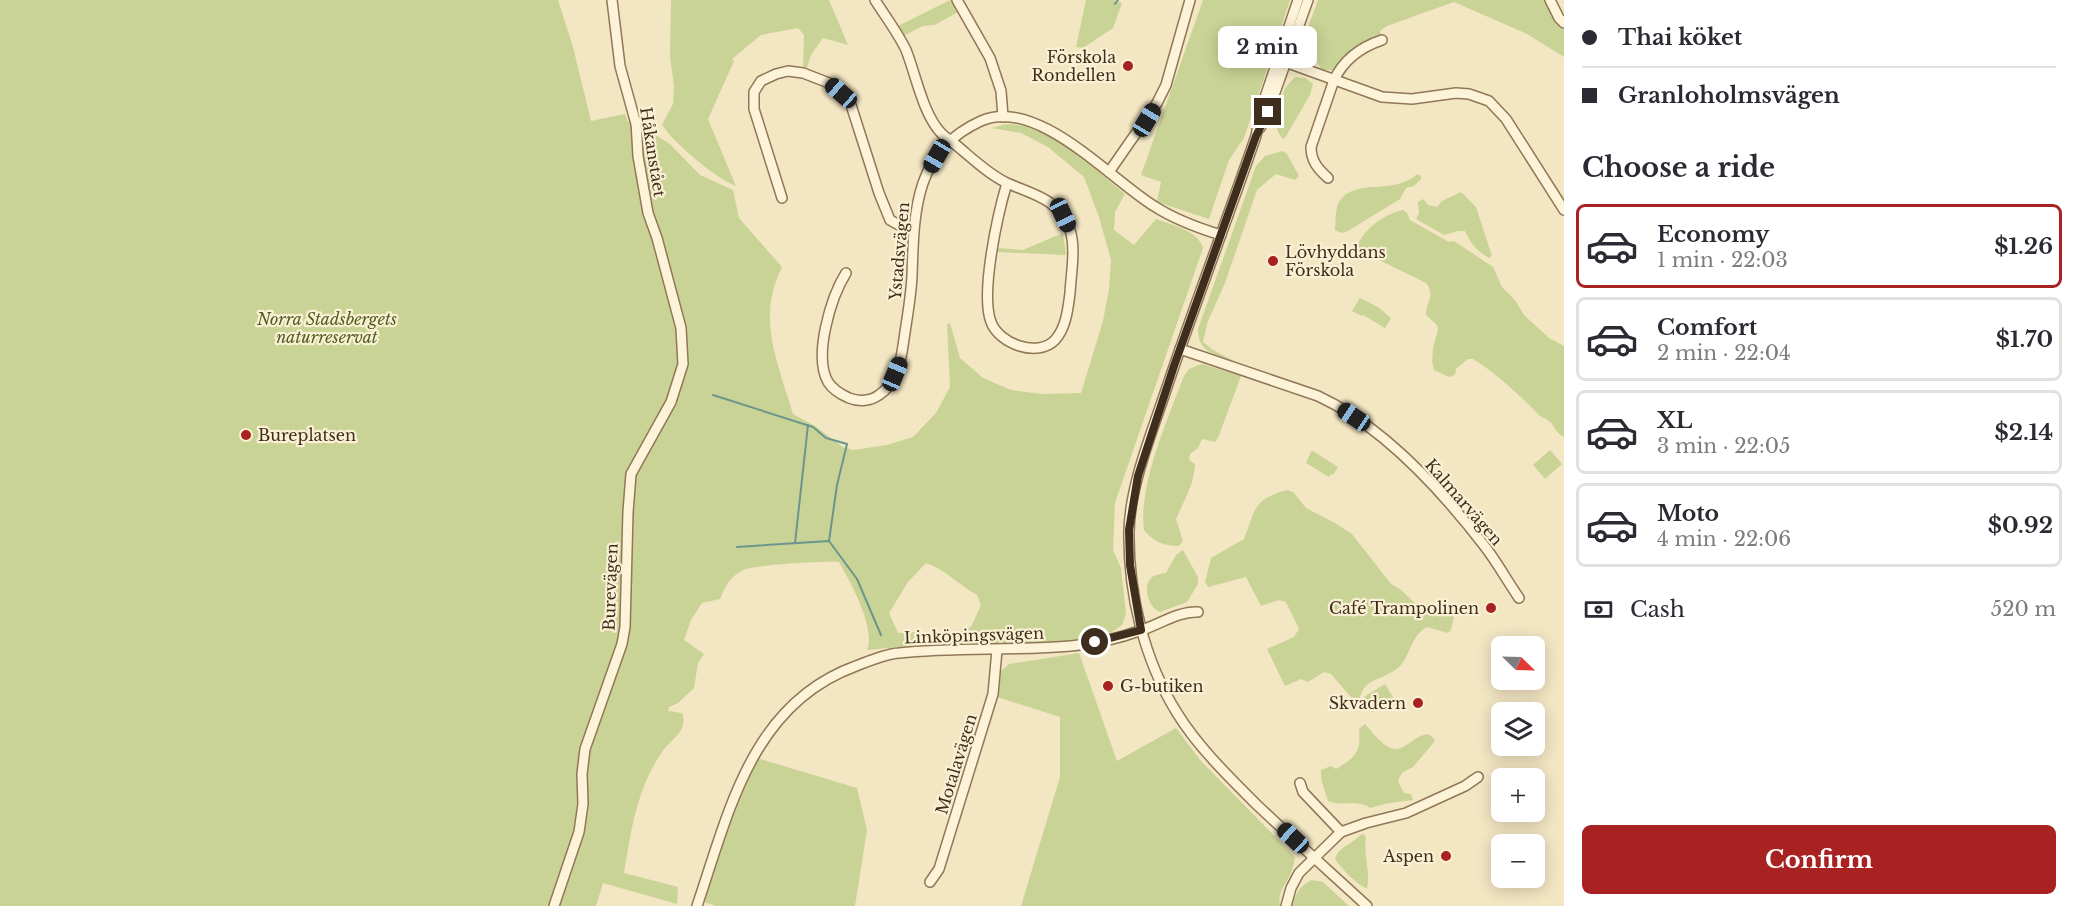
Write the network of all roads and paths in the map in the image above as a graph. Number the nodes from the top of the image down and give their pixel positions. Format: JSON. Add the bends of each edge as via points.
{"nodes":[{"id":1,"x":612,"y":0,"type":"edge"},
{"id":2,"x":875,"y":0,"type":"edge"},
{"id":3,"x":957,"y":0,"type":"edge"},
{"id":4,"x":1190,"y":0,"type":"edge"},
{"id":5,"x":1298,"y":0,"type":"edge"},
{"id":6,"x":1308,"y":0,"type":"edge"},
{"id":7,"x":1550,"y":0,"type":"edge"},
{"id":8,"x":1564,"y":23,"type":"edge"},
{"id":9,"x":1382,"y":40,"type":"dead end"},
{"id":10,"x":1281,"y":61,"type":"junction"},
{"id":11,"x":1334,"y":80,"type":"junction"},
{"id":12,"x":1003,"y":117,"type":"junction"},
{"id":13,"x":950,"y":140,"type":"junction"},
{"id":14,"x":1109,"y":172,"type":"junction"},
{"id":15,"x":1328,"y":178,"type":"dead end"},
{"id":16,"x":1007,"y":183,"type":"junction"},
{"id":17,"x":782,"y":198,"type":"dead end"},
{"id":18,"x":1564,"y":210,"type":"edge"},
{"id":19,"x":914,"y":227,"type":"junction"},
{"id":20,"x":1221,"y":235,"type":"junction"},
{"id":21,"x":846,"y":273,"type":"dead end"},
{"id":22,"x":675,"y":307,"type":"joint"},
{"id":23,"x":1180,"y":349,"type":"junction"},
{"id":24,"x":1519,"y":598,"type":"dead end"},
{"id":25,"x":1198,"y":612,"type":"dead end"},
{"id":26,"x":1141,"y":630,"type":"junction"},
{"id":27,"x":997,"y":650,"type":"junction"},
{"id":28,"x":1478,"y":777,"type":"dead end"},
{"id":29,"x":1300,"y":783,"type":"dead end"},
{"id":30,"x":1341,"y":832,"type":"junction"},
{"id":31,"x":1314,"y":858,"type":"junction"},
{"id":32,"x":930,"y":882,"type":"dead end"},
{"id":33,"x":555,"y":906,"type":"edge"},
{"id":34,"x":697,"y":906,"type":"edge"},
{"id":35,"x":1286,"y":906,"type":"edge"},
{"id":36,"x":1366,"y":906,"type":"edge"}],
"edges":[{"from":1,"to":22,"type":"street","name":"Håkanstået","via":[[620,66],[636,121],[648,213]]},
{"from":2,"to":13,"type":"street","via":[[904,47],[930,115]]},
{"from":3,"to":12,"type":"street","via":[[990,58],[1001,91]]},
{"from":4,"to":14,"type":"street","via":[[1158,103]]},
{"from":5,"to":10,"type":"street"},
{"from":6,"to":10,"type":"street"},
{"from":7,"to":8,"type":"street"},
{"from":9,"to":11,"type":"street","via":[[1357,52]]},
{"from":10,"to":11,"type":"street"},
{"from":10,"to":20,"type":"street","via":[[1261,109],[1256,136]]},
{"from":11,"to":15,"type":"street","via":[[1311,147],[1317,168]]},
{"from":11,"to":18,"type":"street","via":[[1396,99],[1456,93],[1489,101],[1506,119]]},
{"from":12,"to":13,"type":"street","name":"Ystadsvägen","via":[[987,118]]},
{"from":12,"to":14,"type":"street","name":"Ystadsvägen","via":[[1031,122],[1054,132]]},
{"from":13,"to":16,"type":"street"},
{"from":13,"to":19,"type":"street","name":"Ystadsvägen","via":[[926,174]]},
{"from":14,"to":20,"type":"street","name":"Ystadsvägen","via":[[1155,207]]},
{"from":16,"to":16,"type":"street","via":[[1050,201],[1063,215],[1070,232],[1071,277],[1066,318],[1053,343],[1038,347],[1003,340],[988,313],[992,250]]},
{"from":17,"to":19,"type":"street","via":[[754,109],[754,92],[761,81],[788,71],[816,76],[829,83],[851,105],[891,220]]},
{"from":19,"to":21,"type":"street","name":"Ystadsvägen","via":[[910,303],[901,361],[890,387],[876,398],[852,399],[833,389],[823,371],[821,357],[828,321],[838,285]]},
{"from":20,"to":23,"type":"street"},
{"from":22,"to":33,"type":"street","name":"Burevägen","via":[[681,328],[683,364],[671,402],[631,474],[624,636],[585,749],[579,832]]},
{"from":23,"to":24,"type":"street","name":"Kalmarvägen","via":[[1318,396],[1354,417],[1434,486],[1487,549]]},
{"from":23,"to":26,"type":"street","via":[[1138,476],[1130,519],[1130,565]]},
{"from":25,"to":26,"type":"street","name":"Linköpingsvägen","via":[[1189,611]]},
{"from":26,"to":27,"type":"street","name":"Linköpingsvägen","via":[[1082,645]]},
{"from":26,"to":31,"type":"street","via":[[1160,680],[1204,751]]},
{"from":27,"to":32,"type":"street","name":"Motalavägen","via":[[993,694],[939,869]]},
{"from":27,"to":34,"type":"street","name":"Linköpingsvägen","via":[[897,653],[832,676],[798,700],[768,731],[748,765]]},
{"from":28,"to":30,"type":"street","via":[[1406,813]]},
{"from":29,"to":30,"type":"street","via":[[1303,792]]},
{"from":30,"to":31,"type":"street"},
{"from":31,"to":35,"type":"street","via":[[1299,873]]},
{"from":31,"to":36,"type":"street"}]}
